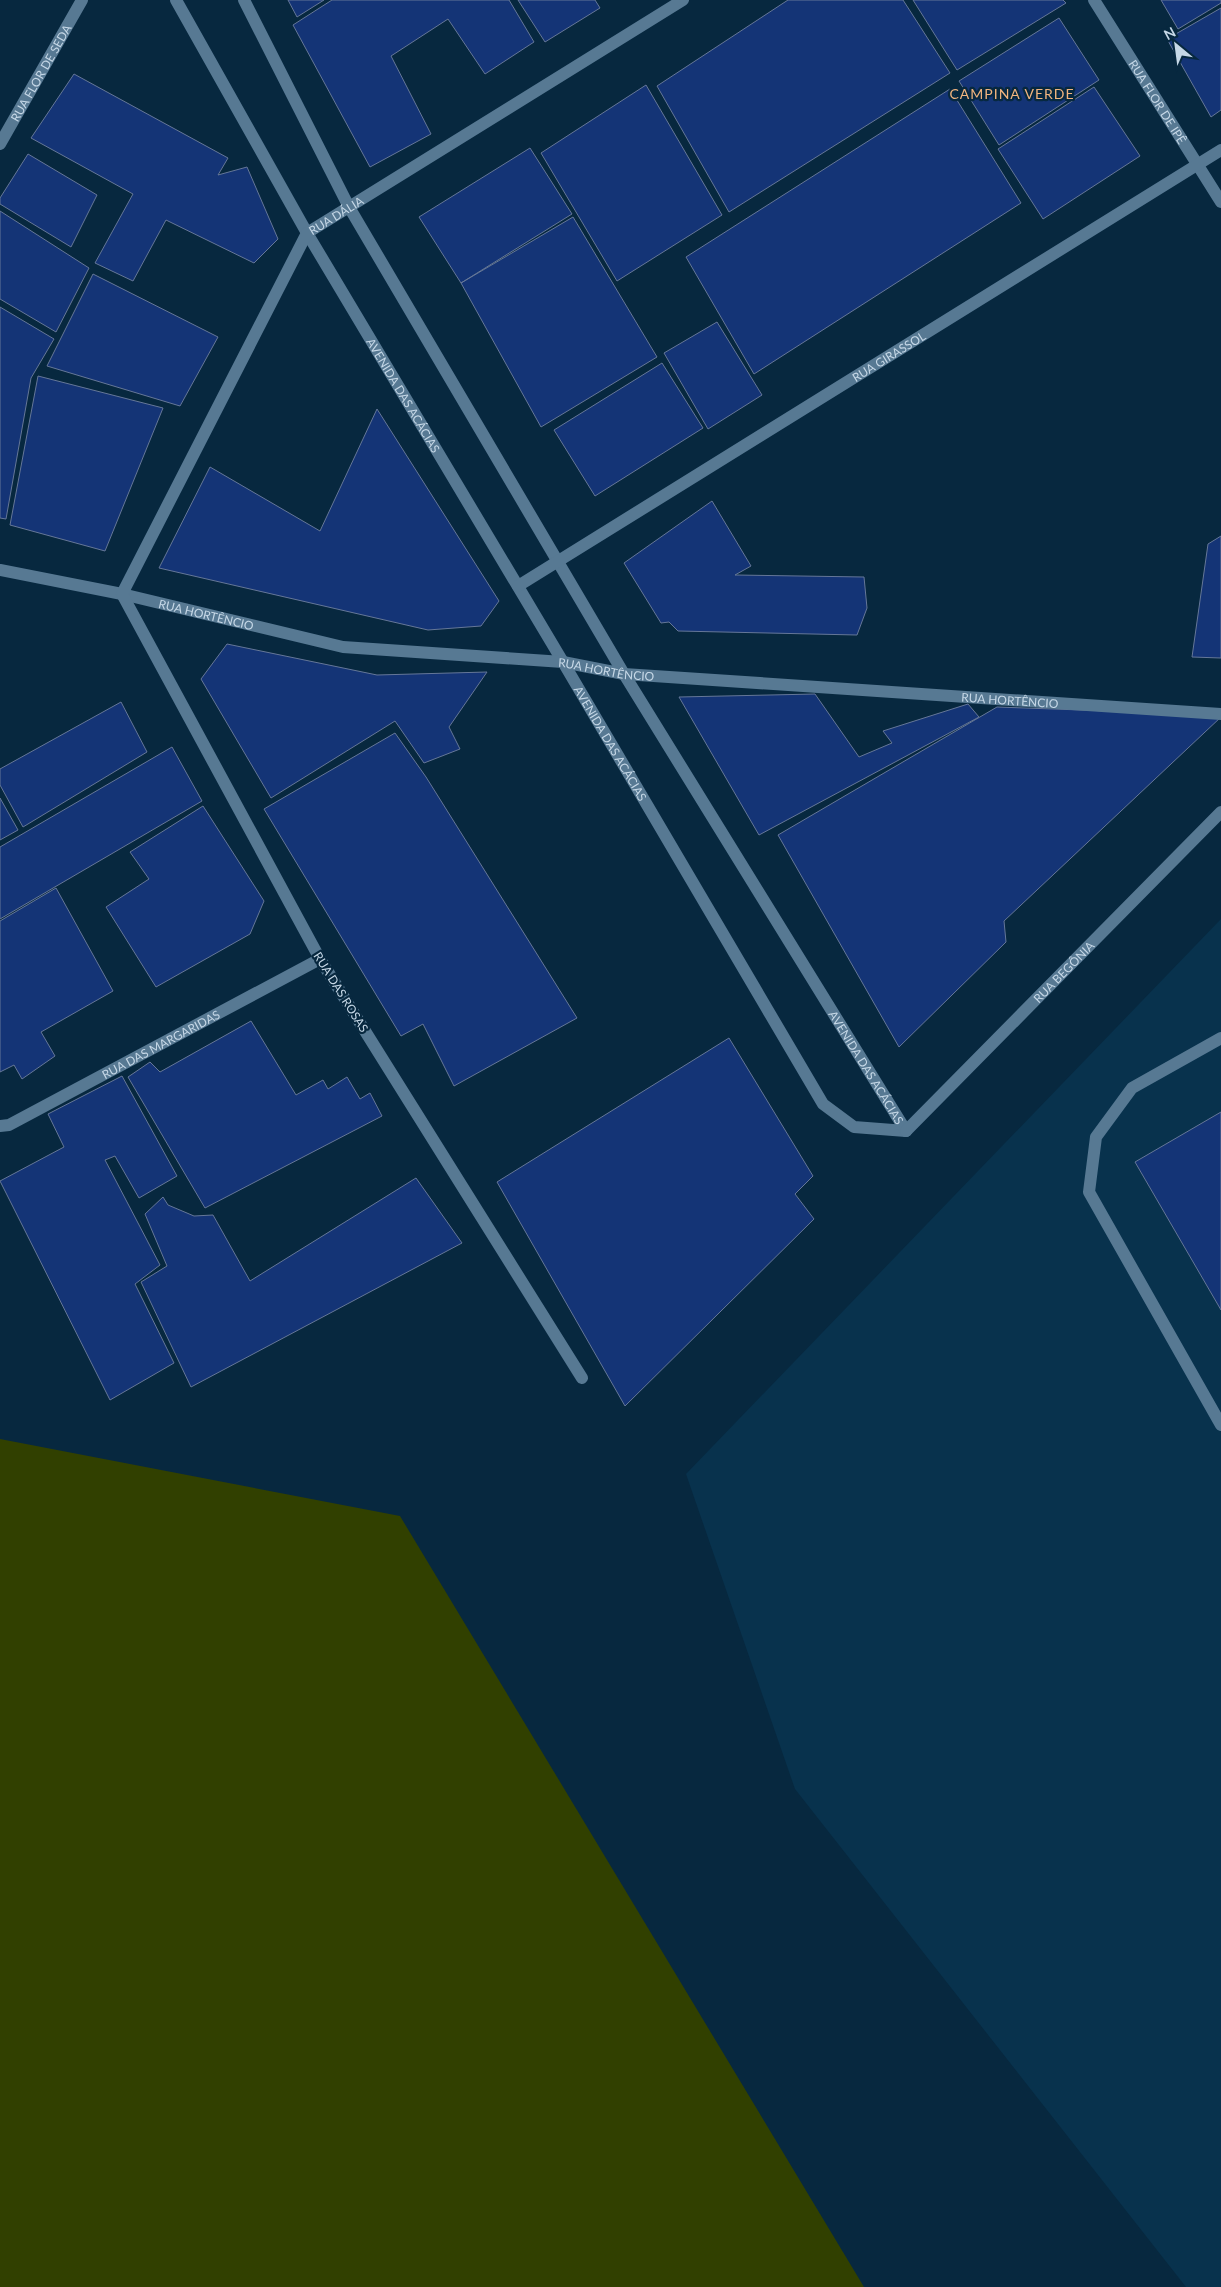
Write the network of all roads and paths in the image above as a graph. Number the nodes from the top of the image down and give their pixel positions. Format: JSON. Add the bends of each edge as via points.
{"nodes":[{"id":1,"x":82,"y":0,"type":"edge"},
{"id":2,"x":176,"y":0,"type":"edge"},
{"id":3,"x":244,"y":0,"type":"edge"},
{"id":4,"x":684,"y":0,"type":"edge"},
{"id":5,"x":1094,"y":0,"type":"edge"},
{"id":6,"x":0,"y":144,"type":"edge"},
{"id":7,"x":1221,"y":150,"type":"edge"},
{"id":8,"x":1197,"y":166,"type":"junction"},
{"id":9,"x":1221,"y":202,"type":"edge"},
{"id":10,"x":349,"y":207,"type":"junction"},
{"id":11,"x":306,"y":233,"type":"junction"},
{"id":12,"x":558,"y":561,"type":"junction"},
{"id":13,"x":0,"y":570,"type":"edge"},
{"id":14,"x":518,"y":586,"type":"junction"},
{"id":15,"x":122,"y":594,"type":"junction"},
{"id":16,"x":563,"y":662,"type":"junction"},
{"id":17,"x":624,"y":674,"type":"junction"},
{"id":18,"x":1221,"y":714,"type":"edge"},
{"id":19,"x":1221,"y":812,"type":"edge"},
{"id":20,"x":320,"y":958,"type":"junction"},
{"id":21,"x":1221,"y":1038,"type":"edge"},
{"id":22,"x":0,"y":1126,"type":"edge"},
{"id":23,"x":906,"y":1131,"type":"junction"},
{"id":24,"x":582,"y":1378,"type":"dead end"},
{"id":25,"x":1221,"y":1425,"type":"edge"}],
"edges":[{"from":1,"to":6,"type":"street","name":"RUA FLOR DE SEDA"},
{"from":2,"to":11,"type":"street","name":"AVENIDA DAS ACÁCIAS"},
{"from":3,"to":10,"type":"street","name":"AVENIDA DAS ACÁCIAS"},
{"from":4,"to":10,"type":"street","name":"RUA DÁLIA"},
{"from":5,"to":8,"type":"street","name":"RUA FLOR DE IPÊ"},
{"from":7,"to":8,"type":"street","name":"RUA GIRASSOL"},
{"from":8,"to":9,"type":"street","name":"RUA FLOR DE IPÊ"},
{"from":8,"to":12,"type":"street","name":"RUA GIRASSOL"},
{"from":10,"to":11,"type":"street","name":"RUA DÁLIA"},
{"from":10,"to":12,"type":"street","name":"AVENIDA DAS ACÁCIAS"},
{"from":11,"to":14,"type":"street","name":"AVENIDA DAS ACÁCIAS"},
{"from":11,"to":15,"type":"street","name":"RUA DÁLIA"},
{"from":12,"to":14,"type":"street","name":"RUA GIRASSOL"},
{"from":12,"to":17,"type":"street","name":"AVENIDA DAS ACÁCIAS"},
{"from":13,"to":15,"type":"street","name":"RUA HORTÊNCIO"},
{"from":14,"to":16,"type":"street","name":"AVENIDA DAS ACÁCIAS"},
{"from":15,"to":16,"type":"street","name":"RUA HORTÊNCIO","via":[[343,646]]},
{"from":15,"to":20,"type":"street","name":"RUA DAS ROSAS"},
{"from":16,"to":17,"type":"street","name":"RUA HORTÊNCIO"},
{"from":16,"to":23,"type":"street","name":"AVENIDA DAS ACÁCIAS","via":[[823,1104],[854,1128]]},
{"from":17,"to":18,"type":"street","name":"RUA HORTÊNCIO"},
{"from":17,"to":23,"type":"street","name":"AVENIDA DAS ACÁCIAS"},
{"from":19,"to":23,"type":"street","name":"RUA BEGÔNIA"},
{"from":20,"to":22,"type":"street","name":"RUA DAS MARGARIDAS","via":[[9,1125]]},
{"from":20,"to":24,"type":"street","name":"RUA DAS ROSAS"},
{"from":21,"to":25,"type":"street","via":[[1132,1088],[1096,1137],[1089,1192]]}]}
